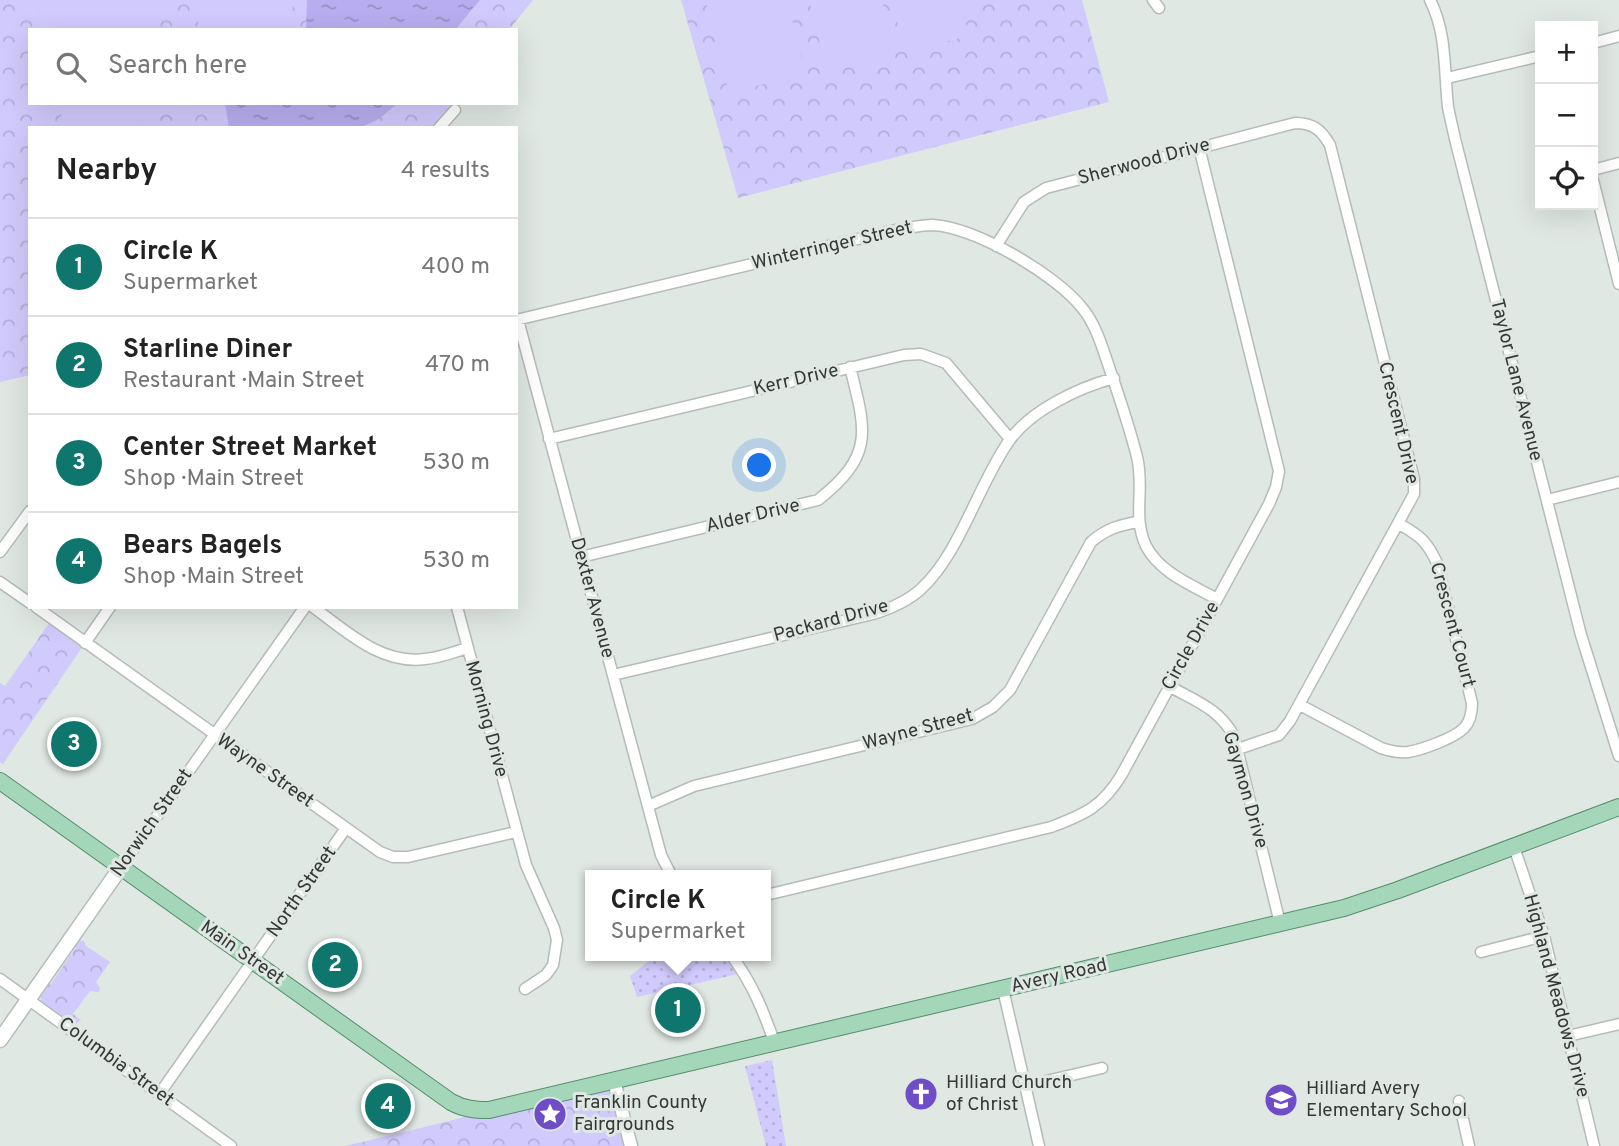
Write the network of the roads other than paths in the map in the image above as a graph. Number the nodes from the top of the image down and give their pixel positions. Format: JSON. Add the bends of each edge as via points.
{"nodes":[{"id":1,"x":1430,"y":0,"type":"edge"},
{"id":2,"x":1619,"y":36,"type":"edge"},
{"id":3,"x":1598,"y":42,"type":"edge"},
{"id":4,"x":1535,"y":57,"type":"edge"},
{"id":5,"x":1447,"y":78,"type":"junction"},
{"id":6,"x":455,"y":110,"type":"dead end"},
{"id":7,"x":441,"y":126,"type":"edge"},
{"id":8,"x":1317,"y":128,"type":"joint"},
{"id":9,"x":1199,"y":147,"type":"junction"},
{"id":10,"x":1619,"y":163,"type":"edge"},
{"id":11,"x":1598,"y":169,"type":"edge"},
{"id":12,"x":1598,"y":200,"type":"edge"},
{"id":13,"x":996,"y":246,"type":"junction"},
{"id":14,"x":1619,"y":284,"type":"edge"},
{"id":15,"x":518,"y":320,"type":"edge"},
{"id":16,"x":518,"y":324,"type":"edge"},
{"id":17,"x":850,"y":367,"type":"junction"},
{"id":18,"x":1114,"y":378,"type":"junction"},
{"id":19,"x":550,"y":439,"type":"junction"},
{"id":20,"x":1010,"y":439,"type":"junction"},
{"id":21,"x":1619,"y":482,"type":"edge"},
{"id":22,"x":1547,"y":500,"type":"junction"},
{"id":23,"x":28,"y":514,"type":"edge"},
{"id":24,"x":1138,"y":522,"type":"junction"},
{"id":25,"x":1399,"y":524,"type":"junction"},
{"id":26,"x":0,"y":552,"type":"edge"},
{"id":27,"x":581,"y":557,"type":"junction"},
{"id":28,"x":0,"y":582,"type":"edge"},
{"id":29,"x":1217,"y":600,"type":"junction"},
{"id":30,"x":28,"y":602,"type":"edge"},
{"id":31,"x":39,"y":609,"type":"edge"},
{"id":32,"x":109,"y":609,"type":"edge"},
{"id":33,"x":304,"y":609,"type":"edge"},
{"id":34,"x":316,"y":609,"type":"edge"},
{"id":35,"x":457,"y":609,"type":"edge"},
{"id":36,"x":85,"y":643,"type":"junction"},
{"id":37,"x":467,"y":648,"type":"junction"},
{"id":38,"x":613,"y":676,"type":"junction"},
{"id":39,"x":1169,"y":686,"type":"junction"},
{"id":40,"x":1300,"y":705,"type":"junction"},
{"id":41,"x":214,"y":735,"type":"junction"},
{"id":42,"x":1238,"y":749,"type":"junction"},
{"id":43,"x":1619,"y":757,"type":"edge"},
{"id":44,"x":0,"y":781,"type":"edge"},
{"id":45,"x":648,"y":806,"type":"junction"},
{"id":46,"x":1619,"y":807,"type":"edge"},
{"id":47,"x":346,"y":828,"type":"junction"},
{"id":48,"x":516,"y":832,"type":"junction"},
{"id":49,"x":1514,"y":847,"type":"junction"},
{"id":50,"x":121,"y":867,"type":"junction"},
{"id":51,"x":668,"y":870,"type":"edge"},
{"id":52,"x":771,"y":894,"type":"edge"},
{"id":53,"x":1280,"y":923,"type":"junction"},
{"id":54,"x":1544,"y":936,"type":"junction"},
{"id":55,"x":1482,"y":952,"type":"dead end"},
{"id":56,"x":253,"y":960,"type":"junction"},
{"id":57,"x":736,"y":961,"type":"edge"},
{"id":58,"x":0,"y":979,"type":"edge"},
{"id":59,"x":525,"y":989,"type":"dead end"},
{"id":60,"x":1003,"y":989,"type":"junction"},
{"id":61,"x":29,"y":999,"type":"junction"},
{"id":62,"x":1619,"y":1024,"type":"edge"},
{"id":63,"x":1568,"y":1036,"type":"junction"},
{"id":64,"x":0,"y":1040,"type":"edge"},
{"id":65,"x":775,"y":1044,"type":"junction"},
{"id":66,"x":1102,"y":1068,"type":"dead end"},
{"id":67,"x":614,"y":1081,"type":"junction"},
{"id":68,"x":1025,"y":1086,"type":"junction"},
{"id":69,"x":160,"y":1093,"type":"junction"},
{"id":70,"x":1459,"y":1101,"type":"dead end"},
{"id":71,"x":489,"y":1110,"type":"joint"},
{"id":72,"x":231,"y":1146,"type":"edge"},
{"id":73,"x":631,"y":1146,"type":"edge"},
{"id":74,"x":1039,"y":1146,"type":"edge"},
{"id":75,"x":1469,"y":1146,"type":"edge"},
{"id":76,"x":1594,"y":1146,"type":"edge"}],
"edges":[{"from":1,"to":5,"type":"street","name":"Taylor Lane Avenue"},
{"from":2,"to":3,"type":"street"},
{"from":4,"to":5,"type":"street"},
{"from":5,"to":22,"type":"street","name":"Taylor Lane Avenue","via":[[1455,139]]},
{"from":6,"to":7,"type":"street"},
{"from":8,"to":9,"type":"street","name":"Sherwood Drive","via":[[1295,123]]},
{"from":8,"to":25,"type":"street","name":"Crescent Drive","via":[[1330,145],[1414,479],[1414,494]]},
{"from":9,"to":13,"type":"street","name":"Sherwood Drive","via":[[1046,188],[1024,202]]},
{"from":9,"to":29,"type":"street","name":"Circle Drive","via":[[1279,471],[1269,504]]},
{"from":10,"to":11,"type":"street"},
{"from":12,"to":14,"type":"street"},
{"from":13,"to":15,"type":"street","name":"Winterringer Street","via":[[965,231],[932,225],[896,230]]},
{"from":13,"to":18,"type":"street","name":"Winterringer Street","via":[[1053,281],[1083,308]]},
{"from":16,"to":19,"type":"street","name":"Dexter Avenue"},
{"from":17,"to":19,"type":"street","name":"Kerr Drive"},
{"from":17,"to":20,"type":"street","name":"Kerr Drive","via":[[921,354],[946,363]]},
{"from":17,"to":27,"type":"street","name":"Alder Drive","via":[[863,421],[860,454],[843,481],[818,500]]},
{"from":18,"to":20,"type":"street","name":"Packard Drive","via":[[1044,408]]},
{"from":18,"to":24,"type":"street","name":"Winterringer Street","via":[[1138,460]]},
{"from":19,"to":27,"type":"street","name":"Dexter Avenue"},
{"from":20,"to":38,"type":"street","name":"Packard Drive","via":[[944,560],[920,590],[887,610]]},
{"from":21,"to":22,"type":"street"},
{"from":22,"to":43,"type":"street","name":"Taylor Lane Avenue","via":[[1581,635]]},
{"from":23,"to":26,"type":"street"},
{"from":24,"to":29,"type":"street","name":"Winterringer Street","via":[[1152,554],[1170,574]]},
{"from":24,"to":45,"type":"street","name":"Wayne Street","via":[[1103,531],[1091,542],[1010,690],[993,708],[972,719],[694,786]]},
{"from":25,"to":40,"type":"street","name":"Crescent Drive"},
{"from":25,"to":40,"type":"street","name":"Crescent Court","via":[[1430,546],[1437,563],[1472,703],[1465,728],[1409,752],[1395,752]]},
{"from":27,"to":38,"type":"street","name":"Dexter Avenue"},
{"from":28,"to":30,"type":"street"},
{"from":29,"to":39,"type":"street","name":"Circle Drive"},
{"from":31,"to":36,"type":"street","name":"Wayne Street"},
{"from":32,"to":36,"type":"street"},
{"from":33,"to":41,"type":"street","name":"Norwich Street"},
{"from":34,"to":37,"type":"street","via":[[381,653],[410,660]]},
{"from":35,"to":37,"type":"street","name":"Morning Drive"},
{"from":36,"to":41,"type":"street","name":"Wayne Street"},
{"from":37,"to":48,"type":"street","name":"Morning Drive"},
{"from":38,"to":45,"type":"street","name":"Dexter Avenue"},
{"from":39,"to":42,"type":"street","name":"Gaymon Drive","via":[[1225,720]]},
{"from":39,"to":52,"type":"street","name":"Circle Drive","via":[[1111,792],[1084,814],[1051,827]]},
{"from":40,"to":42,"type":"street","name":"Crescent Drive","via":[[1279,735]]},
{"from":41,"to":47,"type":"street","name":"Wayne Street"},
{"from":41,"to":50,"type":"street","name":"Norwich Street"},
{"from":42,"to":53,"type":"street","name":"Gaymon Drive"},
{"from":44,"to":50,"type":"main road","name":"Main Street"},
{"from":45,"to":51,"type":"street","name":"Dexter Avenue"},
{"from":46,"to":49,"type":"main road","name":"Avery Road"},
{"from":47,"to":48,"type":"street","name":"Wayne Street","via":[[393,857]]},
{"from":47,"to":56,"type":"street","name":"North Street"},
{"from":48,"to":59,"type":"street","name":"Morning Drive","via":[[557,940],[546,975]]},
{"from":49,"to":53,"type":"main road","name":"Avery Road","via":[[1375,898]]},
{"from":49,"to":54,"type":"street","name":"Highland Meadows Drive"},
{"from":50,"to":56,"type":"main road","name":"Main Street"},
{"from":50,"to":61,"type":"main road","name":"Norwich Street"},
{"from":53,"to":60,"type":"main road","name":"Avery Road"},
{"from":54,"to":55,"type":"street"},
{"from":54,"to":63,"type":"street","name":"Highland Meadows Drive"},
{"from":56,"to":69,"type":"street","name":"North Street"},
{"from":56,"to":71,"type":"main road","name":"Main Street","via":[[451,1102]]},
{"from":57,"to":65,"type":"street","via":[[751,982]]},
{"from":58,"to":61,"type":"street","name":"Columbia Street"},
{"from":60,"to":65,"type":"main road","name":"Avery Road"},
{"from":60,"to":68,"type":"street"},
{"from":61,"to":64,"type":"main road","name":"Norwich Street"},
{"from":61,"to":69,"type":"street","name":"Columbia Street"},
{"from":62,"to":63,"type":"street"},
{"from":63,"to":76,"type":"street","name":"Highland Meadows Drive"},
{"from":65,"to":67,"type":"main road","name":"Avery Road"},
{"from":66,"to":68,"type":"street"},
{"from":67,"to":71,"type":"main road","name":"Avery Road"},
{"from":67,"to":73,"type":"street"},
{"from":68,"to":74,"type":"street"},
{"from":69,"to":72,"type":"street","name":"Columbia Street"},
{"from":70,"to":75,"type":"street"}]}
